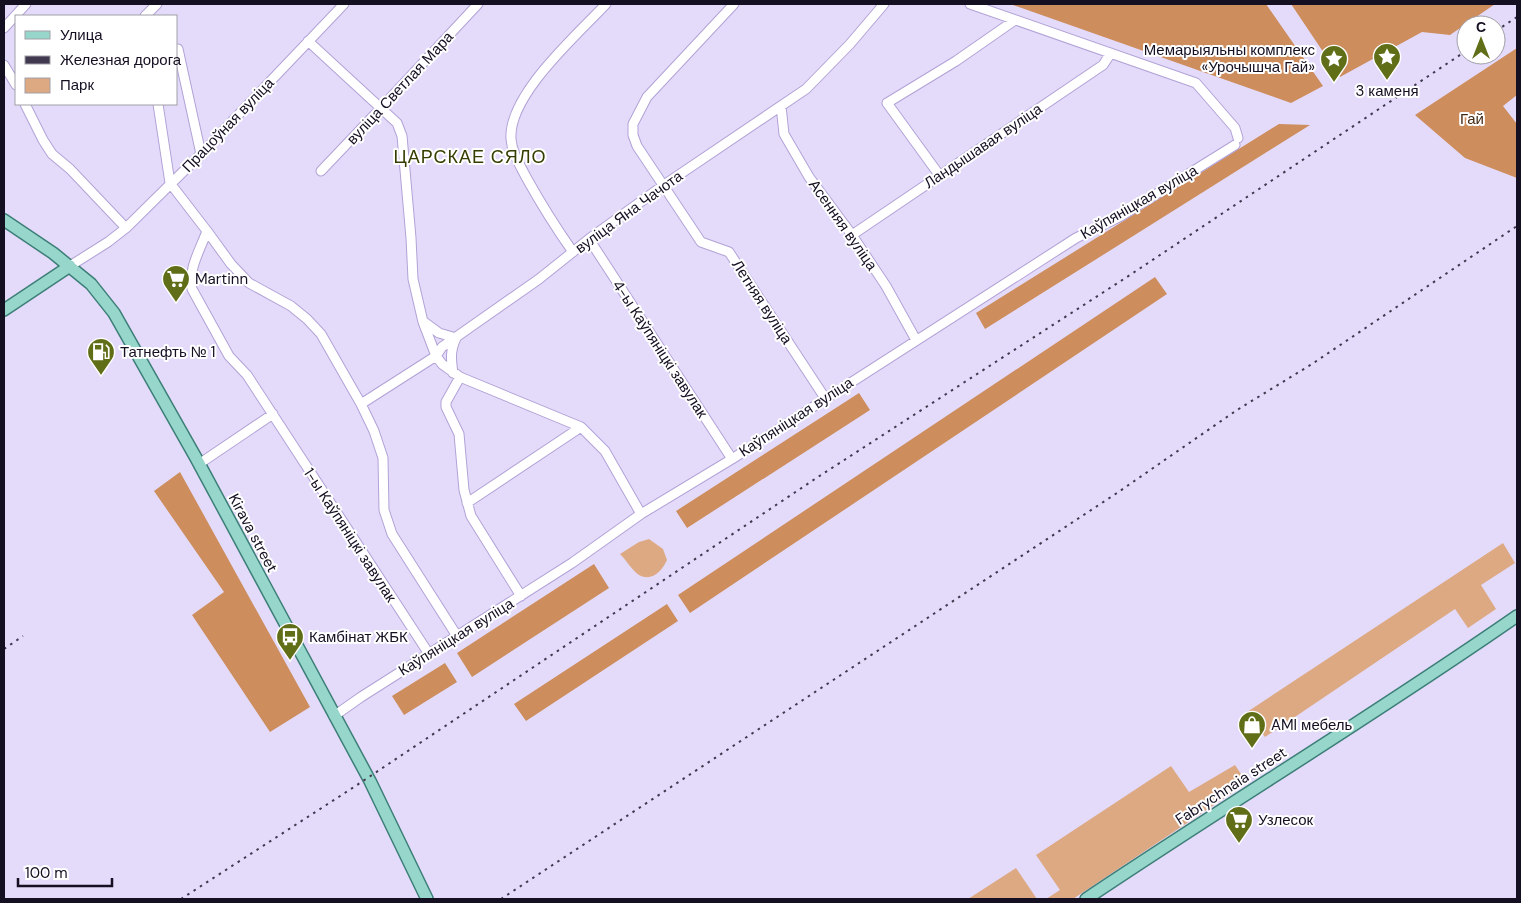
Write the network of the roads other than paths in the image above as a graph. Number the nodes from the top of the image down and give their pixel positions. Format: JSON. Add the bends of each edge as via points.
{"nodes":[{"id":1,"x":26,"y":4,"type":"edge"},
{"id":2,"x":157,"y":4,"type":"edge"},
{"id":3,"x":344,"y":4,"type":"edge"},
{"id":4,"x":478,"y":4,"type":"edge"},
{"id":5,"x":606,"y":4,"type":"edge"},
{"id":6,"x":734,"y":4,"type":"edge"},
{"id":7,"x":884,"y":4,"type":"edge"},
{"id":8,"x":970,"y":4,"type":"edge"},
{"id":9,"x":16,"y":15,"type":"edge"},
{"id":10,"x":147,"y":15,"type":"edge"},
{"id":11,"x":15,"y":16,"type":"edge"},
{"id":12,"x":1016,"y":20,"type":"junction"},
{"id":13,"x":4,"y":28,"type":"edge"},
{"id":14,"x":308,"y":41,"type":"junction"},
{"id":15,"x":178,"y":49,"type":"dead end"},
{"id":16,"x":1111,"y":53,"type":"junction"},
{"id":17,"x":4,"y":64,"type":"edge"},
{"id":18,"x":15,"y":83,"type":"edge"},
{"id":19,"x":26,"y":105,"type":"edge"},
{"id":20,"x":158,"y":105,"type":"edge"},
{"id":21,"x":781,"y":106,"type":"junction"},
{"id":22,"x":380,"y":109,"type":"junction"},
{"id":23,"x":201,"y":154,"type":"junction"},
{"id":24,"x":321,"y":171,"type":"dead end"},
{"id":25,"x":940,"y":176,"type":"junction"},
{"id":26,"x":170,"y":183,"type":"junction"},
{"id":27,"x":664,"y":186,"type":"junction"},
{"id":28,"x":4,"y":220,"type":"edge"},
{"id":29,"x":126,"y":228,"type":"junction"},
{"id":30,"x":207,"y":231,"type":"junction"},
{"id":31,"x":852,"y":235,"type":"junction"},
{"id":32,"x":589,"y":239,"type":"junction"},
{"id":33,"x":573,"y":252,"type":"junction"},
{"id":34,"x":70,"y":266,"type":"junction"},
{"id":35,"x":4,"y":310,"type":"edge"},
{"id":36,"x":423,"y":322,"type":"junction"},
{"id":37,"x":456,"y":338,"type":"junction"},
{"id":38,"x":916,"y":340,"type":"junction"},
{"id":39,"x":436,"y":356,"type":"junction"},
{"id":40,"x":457,"y":375,"type":"junction"},
{"id":41,"x":825,"y":398,"type":"junction"},
{"id":42,"x":361,"y":404,"type":"junction"},
{"id":43,"x":273,"y":414,"type":"junction"},
{"id":44,"x":581,"y":427,"type":"junction"},
{"id":45,"x":732,"y":459,"type":"junction"},
{"id":46,"x":199,"y":464,"type":"junction"},
{"id":47,"x":467,"y":503,"type":"junction"},
{"id":48,"x":642,"y":514,"type":"junction"},
{"id":49,"x":521,"y":596,"type":"junction"},
{"id":50,"x":1517,"y":616,"type":"edge"},
{"id":51,"x":457,"y":636,"type":"junction"},
{"id":52,"x":429,"y":654,"type":"junction"},
{"id":53,"x":334,"y":716,"type":"junction"},
{"id":54,"x":428,"y":899,"type":"edge"},
{"id":55,"x":1086,"y":899,"type":"edge"}],
"edges":[{"from":1,"to":9,"type":"street"},
{"from":2,"to":10,"type":"street"},
{"from":3,"to":14,"type":"street","name":"Працоўная вуліца"},
{"from":4,"to":22,"type":"street","name":"вуліца Светлая Мара"},
{"from":5,"to":33,"type":"street","via":[[545,68],[521,99],[511,122],[514,154],[544,210]]},
{"from":6,"to":27,"type":"street","name":"Летняя вуліца","via":[[647,97],[633,124],[637,146]]},
{"from":7,"to":21,"type":"street","name":"вуліца Яна Чачота","via":[[806,89]]},
{"from":8,"to":12,"type":"street"},
{"from":11,"to":13,"type":"street"},
{"from":12,"to":16,"type":"street"},
{"from":12,"to":25,"type":"street","via":[[887,103]]},
{"from":14,"to":22,"type":"street"},
{"from":14,"to":23,"type":"street","name":"Працоўная вуліца"},
{"from":15,"to":23,"type":"street"},
{"from":16,"to":25,"type":"street","name":"Ландышавая вуліца","via":[[1103,65]]},
{"from":16,"to":38,"type":"street","name":"Каўпяніцкая вуліца","via":[[1196,83],[1235,128],[1237,141],[1121,216],[1076,238]]},
{"from":17,"to":18,"type":"street"},
{"from":19,"to":29,"type":"street","via":[[52,154]]},
{"from":20,"to":26,"type":"street"},
{"from":21,"to":27,"type":"street","name":"вуліца Яна Чачота"},
{"from":21,"to":31,"type":"street","name":"Асенняя вуліца","via":[[784,134],[809,176]]},
{"from":22,"to":24,"type":"street","name":"вуліца Светлая Мара"},
{"from":22,"to":36,"type":"street","via":[[397,123],[402,136],[413,279]]},
{"from":23,"to":26,"type":"street","name":"Працоўная вуліца"},
{"from":25,"to":31,"type":"street","name":"Ландышавая вуліца"},
{"from":26,"to":29,"type":"street","name":"Працоўная вуліца"},
{"from":26,"to":30,"type":"street"},
{"from":27,"to":32,"type":"street","name":"вуліца Яна Чачота"},
{"from":27,"to":41,"type":"street","name":"Летняя вуліца","via":[[702,242],[729,252]]},
{"from":28,"to":34,"type":"main road","name":"Kirava street"},
{"from":29,"to":34,"type":"street","name":"Працоўная вуліца"},
{"from":30,"to":42,"type":"street","via":[[248,283],[291,306],[321,334]]},
{"from":30,"to":43,"type":"street","name":"1-ы Каўпяніцкі завулак","via":[[192,270],[192,289],[229,356],[247,375]]},
{"from":31,"to":38,"type":"street","name":"Асенняя вуліца"},
{"from":32,"to":33,"type":"street","name":"вуліца Яна Чачота"},
{"from":32,"to":45,"type":"street","name":"4-ы Каўпяніцкі завулак"},
{"from":33,"to":37,"type":"street","name":"вуліца Яна Чачота"},
{"from":34,"to":35,"type":"main road"},
{"from":34,"to":46,"type":"main road","name":"Kirava street","via":[[91,284],[114,313]]},
{"from":36,"to":37,"type":"street","via":[[439,333]]},
{"from":36,"to":39,"type":"street"},
{"from":37,"to":39,"type":"street","name":"вуліца Яна Чачота","via":[[442,347]]},
{"from":37,"to":40,"type":"street","via":[[450,359]]},
{"from":38,"to":41,"type":"street","name":"Каўпяніцкая вуліца"},
{"from":39,"to":40,"type":"street"},
{"from":39,"to":42,"type":"street","name":"вуліца Яна Чачота"},
{"from":40,"to":44,"type":"street"},
{"from":40,"to":47,"type":"street","via":[[446,402],[459,434]]},
{"from":41,"to":45,"type":"street","name":"Каўпяніцкая вуліца"},
{"from":42,"to":51,"type":"street","via":[[383,458],[384,510],[392,534]]},
{"from":43,"to":46,"type":"street"},
{"from":43,"to":52,"type":"street","name":"1-ы Каўпяніцкі завулак"},
{"from":44,"to":47,"type":"street"},
{"from":44,"to":48,"type":"street","via":[[605,451]]},
{"from":45,"to":48,"type":"street","name":"Каўпяніцкая вуліца"},
{"from":46,"to":53,"type":"main road","name":"Kirava street"},
{"from":47,"to":49,"type":"street","via":[[471,516]]},
{"from":48,"to":49,"type":"street","name":"Каўпяніцкая вуліца"},
{"from":49,"to":51,"type":"street","name":"Каўпяніцкая вуліца"},
{"from":50,"to":55,"type":"main road","name":"Fabrychnaia street"},
{"from":51,"to":52,"type":"street","name":"Каўпяніцкая вуліца"},
{"from":52,"to":53,"type":"street","name":"Каўпяніцкая вуліца"},
{"from":53,"to":54,"type":"main road","name":"Kirava street"}]}
